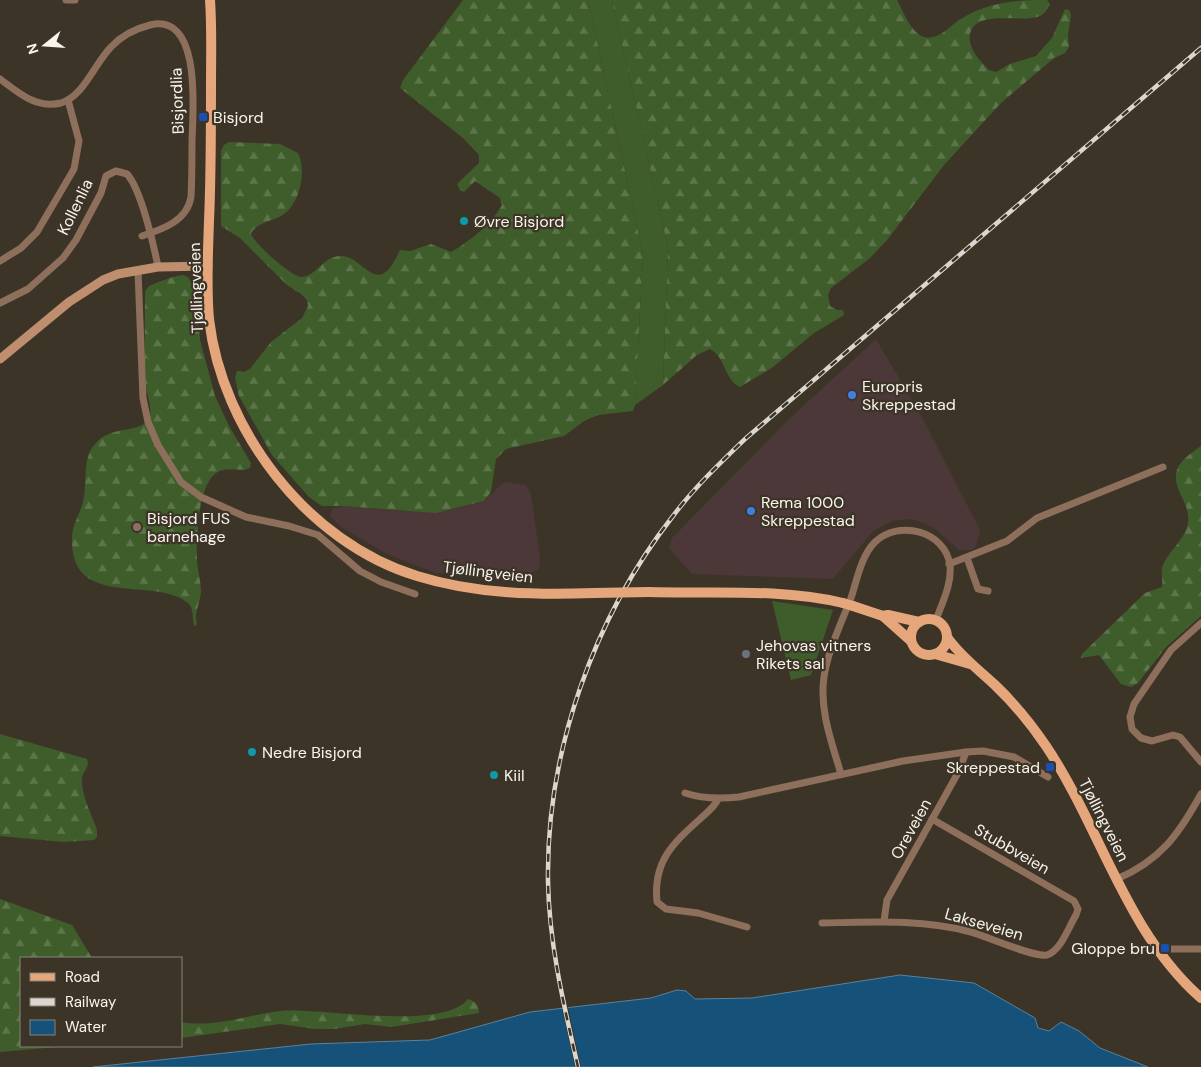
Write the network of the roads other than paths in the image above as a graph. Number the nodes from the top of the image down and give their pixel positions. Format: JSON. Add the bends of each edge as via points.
{"nodes":[{"id":1,"x":66,"y":0,"type":"edge"},
{"id":2,"x":75,"y":0,"type":"edge"},
{"id":3,"x":210,"y":0,"type":"edge"},
{"id":4,"x":0,"y":79,"type":"edge"},
{"id":5,"x":68,"y":100,"type":"junction"},
{"id":6,"x":150,"y":234,"type":"junction"},
{"id":7,"x":142,"y":236,"type":"dead end"},
{"id":8,"x":0,"y":261,"type":"edge"},
{"id":9,"x":208,"y":266,"type":"junction"},
{"id":10,"x":158,"y":267,"type":"junction"},
{"id":11,"x":138,"y":271,"type":"junction"},
{"id":12,"x":0,"y":303,"type":"edge"},
{"id":13,"x":0,"y":359,"type":"edge"},
{"id":14,"x":1163,"y":468,"type":"dead end"},
{"id":15,"x":967,"y":558,"type":"junction"},
{"id":16,"x":949,"y":564,"type":"junction"},
{"id":17,"x":988,"y":591,"type":"dead end"},
{"id":18,"x":415,"y":594,"type":"dead end"},
{"id":19,"x":883,"y":616,"type":"junction"},
{"id":20,"x":936,"y":620,"type":"junction"},
{"id":21,"x":919,"y":622,"type":"junction"},
{"id":22,"x":1201,"y":623,"type":"edge"},
{"id":23,"x":947,"y":637,"type":"junction"},
{"id":24,"x":912,"y":641,"type":"junction"},
{"id":25,"x":935,"y":654,"type":"junction"},
{"id":26,"x":970,"y":664,"type":"junction"},
{"id":27,"x":966,"y":752,"type":"junction"},
{"id":28,"x":1201,"y":762,"type":"edge"},
{"id":29,"x":841,"y":774,"type":"junction"},
{"id":30,"x":1048,"y":777,"type":"dead end"},
{"id":31,"x":685,"y":793,"type":"dead end"},
{"id":32,"x":1201,"y":794,"type":"edge"},
{"id":33,"x":718,"y":799,"type":"junction"},
{"id":34,"x":932,"y":819,"type":"junction"},
{"id":35,"x":1117,"y":879,"type":"junction"},
{"id":36,"x":1076,"y":905,"type":"joint"},
{"id":37,"x":884,"y":921,"type":"junction"},
{"id":38,"x":822,"y":923,"type":"dead end"},
{"id":39,"x":747,"y":927,"type":"dead end"},
{"id":40,"x":1167,"y":949,"type":"dead end"},
{"id":41,"x":1201,"y":949,"type":"edge"},
{"id":42,"x":1201,"y":998,"type":"edge"}],
"edges":[{"from":1,"to":2,"type":"street"},
{"from":3,"to":9,"type":"main road","name":"Tjøllingveien"},
{"from":4,"to":5,"type":"street","via":[[40,104]]},
{"from":5,"to":6,"type":"street","name":"Bisjordlia","via":[[77,93],[109,49],[126,34],[161,24],[176,30],[180,36],[193,77],[191,202],[180,218]]},
{"from":5,"to":8,"type":"street","via":[[79,140],[74,169],[37,232],[22,248]]},
{"from":6,"to":7,"type":"street","name":"Bisjordlia"},
{"from":6,"to":10,"type":"street"},
{"from":6,"to":12,"type":"street","name":"Kollenlia","via":[[130,177],[121,171],[110,173],[103,181],[101,193],[76,240],[63,258],[28,289]]},
{"from":9,"to":10,"type":"street"},
{"from":9,"to":19,"type":"main road","name":"Tjøllingveien","bridge":true,"via":[[212,339],[229,396],[243,426],[269,467],[302,505],[320,521],[375,557],[405,572],[437,582],[505,592],[791,594],[848,604]]},
{"from":10,"to":11,"type":"street"},
{"from":11,"to":13,"type":"street","via":[[118,274],[89,288]]},
{"from":11,"to":18,"type":"street","via":[[143,398],[148,422],[158,445],[181,482],[201,497],[246,517],[318,536],[360,571]]},
{"from":14,"to":15,"type":"street","via":[[1038,518],[1007,541]]},
{"from":15,"to":16,"type":"street"},
{"from":15,"to":17,"type":"street","via":[[978,589]]},
{"from":16,"to":20,"type":"street","via":[[950,578]]},
{"from":16,"to":29,"type":"street","via":[[936,540],[917,531],[900,530],[885,536],[868,551],[829,654],[824,677],[826,723]]},
{"from":19,"to":21,"type":"main road"},
{"from":19,"to":24,"type":"main road"},
{"from":20,"to":21,"type":"main road"},
{"from":20,"to":23,"type":"main road","via":[[944,627]]},
{"from":21,"to":24,"type":"main road","via":[[912,632]]},
{"from":22,"to":28,"type":"street","via":[[1171,650],[1134,704],[1130,717],[1132,729],[1141,738],[1146,741],[1176,736]]},
{"from":23,"to":25,"type":"main road","via":[[944,647]]},
{"from":23,"to":26,"type":"main road","name":"Tjøllingveien"},
{"from":24,"to":25,"type":"main road","via":[[914,648],[921,653]]},
{"from":25,"to":26,"type":"main road","name":"Tjøllingveien"},
{"from":26,"to":35,"type":"main road","name":"Tjøllingveien","via":[[1010,700],[1046,745]]},
{"from":27,"to":29,"type":"street","via":[[933,755]]},
{"from":27,"to":30,"type":"street","via":[[983,751],[1014,757]]},
{"from":27,"to":34,"type":"street","name":"Oreveien"},
{"from":29,"to":33,"type":"street"},
{"from":31,"to":33,"type":"street"},
{"from":32,"to":35,"type":"street","via":[[1177,834],[1163,850],[1146,865]]},
{"from":33,"to":39,"type":"street","via":[[714,807],[666,854],[655,881],[657,902],[666,909],[698,913]]},
{"from":34,"to":36,"type":"street","name":"Stubbveien","via":[[1069,897]]},
{"from":34,"to":37,"type":"street","name":"Oreveien","via":[[887,900]]},
{"from":35,"to":42,"type":"main road","name":"Tjøllingveien","via":[[1152,945]]},
{"from":36,"to":37,"type":"street","name":"Lakseveien","via":[[1076,915],[1057,948],[1041,956],[960,929]]},
{"from":37,"to":38,"type":"street","name":"Lakseveien"},
{"from":40,"to":41,"type":"street"}]}
